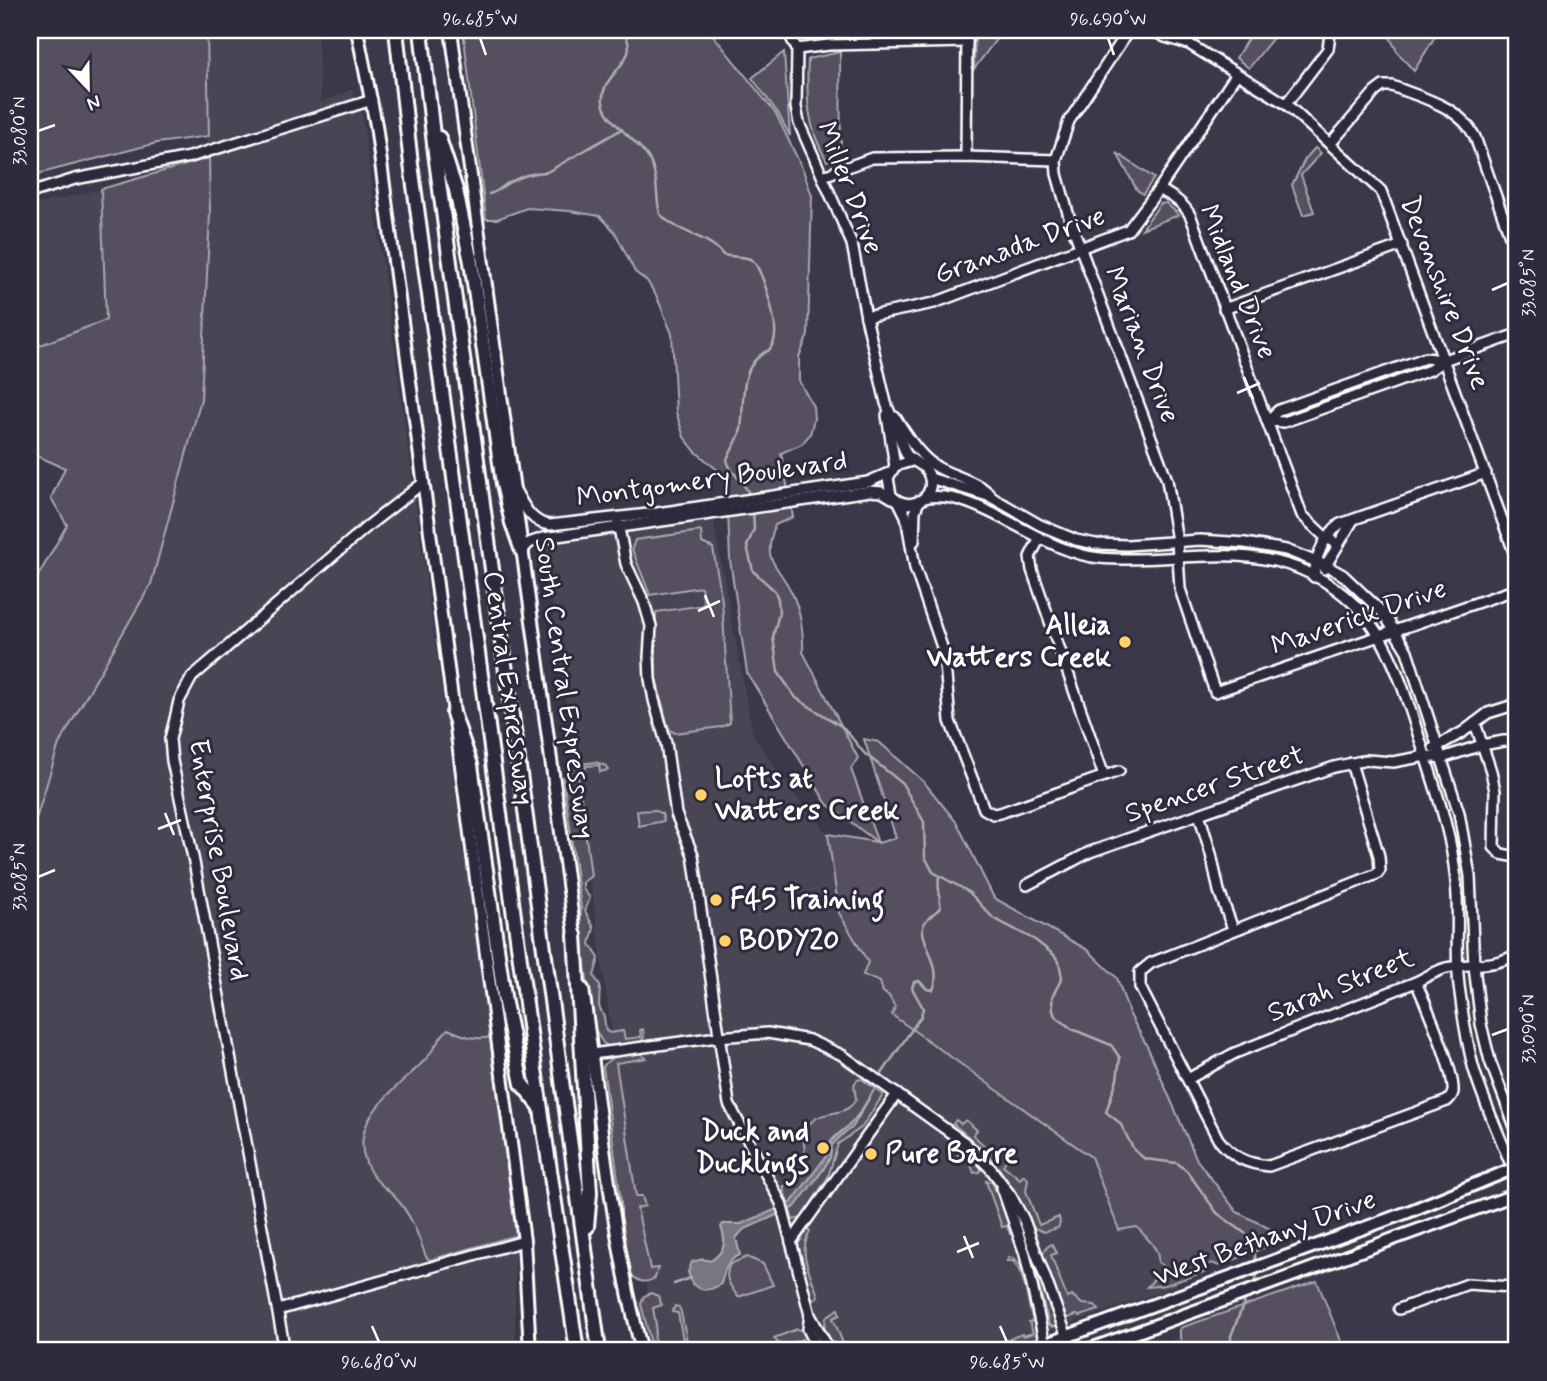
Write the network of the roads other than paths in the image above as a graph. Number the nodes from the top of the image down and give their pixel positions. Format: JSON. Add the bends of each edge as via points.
{"nodes":[{"id":1,"x":357,"y":30,"type":"edge"},
{"id":2,"x":396,"y":30,"type":"edge"},
{"id":3,"x":421,"y":30,"type":"edge"},
{"id":4,"x":451,"y":30,"type":"edge"},
{"id":5,"x":787,"y":30,"type":"edge"},
{"id":6,"x":967,"y":30,"type":"edge"},
{"id":7,"x":1129,"y":30,"type":"edge"},
{"id":8,"x":1152,"y":30,"type":"edge"},
{"id":9,"x":1194,"y":30,"type":"edge"},
{"id":10,"x":1328,"y":30,"type":"edge"},
{"id":11,"x":967,"y":42,"type":"junction"},
{"id":12,"x":1186,"y":43,"type":"junction"},
{"id":13,"x":797,"y":49,"type":"junction"},
{"id":14,"x":1236,"y":75,"type":"junction"},
{"id":15,"x":372,"y":100,"type":"junction"},
{"id":16,"x":1286,"y":104,"type":"junction"},
{"id":17,"x":430,"y":112,"type":"junction"},
{"id":18,"x":1331,"y":143,"type":"junction"},
{"id":19,"x":966,"y":157,"type":"junction"},
{"id":20,"x":1056,"y":160,"type":"junction"},
{"id":21,"x":823,"y":176,"type":"junction"},
{"id":22,"x":1159,"y":189,"type":"junction"},
{"id":23,"x":30,"y":193,"type":"edge"},
{"id":24,"x":1402,"y":245,"type":"junction"},
{"id":25,"x":1080,"y":248,"type":"junction"},
{"id":26,"x":1517,"y":256,"type":"edge"},
{"id":27,"x":1224,"y":309,"type":"junction"},
{"id":28,"x":866,"y":317,"type":"junction"},
{"id":29,"x":1517,"y":334,"type":"edge"},
{"id":30,"x":1444,"y":360,"type":"junction"},
{"id":31,"x":886,"y":403,"type":"junction"},
{"id":32,"x":1267,"y":421,"type":"junction"},
{"id":33,"x":912,"y":461,"type":"junction"},
{"id":34,"x":892,"y":469,"type":"junction"},
{"id":35,"x":1486,"y":473,"type":"junction"},
{"id":36,"x":930,"y":478,"type":"junction"},
{"id":37,"x":423,"y":483,"type":"junction"},
{"id":38,"x":514,"y":489,"type":"junction"},
{"id":39,"x":789,"y":498,"type":"junction"},
{"id":40,"x":921,"y":500,"type":"junction"},
{"id":41,"x":897,"y":501,"type":"junction"},
{"id":42,"x":999,"y":502,"type":"junction"},
{"id":43,"x":1353,"y":520,"type":"junction"},
{"id":44,"x":617,"y":523,"type":"junction"},
{"id":45,"x":1325,"y":537,"type":"junction"},
{"id":46,"x":1039,"y":539,"type":"junction"},
{"id":47,"x":1177,"y":541,"type":"junction"},
{"id":48,"x":1338,"y":544,"type":"junction"},
{"id":49,"x":522,"y":551,"type":"junction"},
{"id":50,"x":1178,"y":555,"type":"junction"},
{"id":51,"x":1517,"y":560,"type":"edge"},
{"id":52,"x":913,"y":561,"type":"junction"},
{"id":53,"x":1315,"y":561,"type":"junction"},
{"id":54,"x":1328,"y":566,"type":"junction"},
{"id":55,"x":1314,"y":577,"type":"junction"},
{"id":56,"x":1517,"y":589,"type":"edge"},
{"id":57,"x":1397,"y":631,"type":"junction"},
{"id":58,"x":1381,"y":636,"type":"junction"},
{"id":59,"x":1215,"y":692,"type":"joint"},
{"id":60,"x":1517,"y":704,"type":"edge"},
{"id":61,"x":453,"y":713,"type":"junction"},
{"id":62,"x":1475,"y":723,"type":"junction"},
{"id":63,"x":1517,"y":741,"type":"edge"},
{"id":64,"x":1437,"y":745,"type":"junction"},
{"id":65,"x":1482,"y":745,"type":"junction"},
{"id":66,"x":1426,"y":757,"type":"junction"},
{"id":67,"x":1442,"y":758,"type":"junction"},
{"id":68,"x":1351,"y":763,"type":"junction"},
{"id":69,"x":1119,"y":771,"type":"dead end"},
{"id":70,"x":1104,"y":776,"type":"junction"},
{"id":71,"x":1199,"y":814,"type":"junction"},
{"id":72,"x":1517,"y":856,"type":"edge"},
{"id":73,"x":1027,"y":885,"type":"dead end"},
{"id":74,"x":1233,"y":929,"type":"junction"},
{"id":75,"x":575,"y":935,"type":"junction"},
{"id":76,"x":1516,"y":956,"type":"edge"},
{"id":77,"x":1459,"y":966,"type":"junction"},
{"id":78,"x":1474,"y":966,"type":"junction"},
{"id":79,"x":1416,"y":982,"type":"junction"},
{"id":80,"x":718,"y":1037,"type":"junction"},
{"id":81,"x":592,"y":1054,"type":"junction"},
{"id":82,"x":1188,"y":1079,"type":"junction"},
{"id":83,"x":897,"y":1094,"type":"junction"},
{"id":84,"x":541,"y":1108,"type":"junction"},
{"id":85,"x":1517,"y":1132,"type":"edge"},
{"id":86,"x":1517,"y":1166,"type":"edge"},
{"id":87,"x":999,"y":1180,"type":"junction"},
{"id":88,"x":1517,"y":1194,"type":"edge"},
{"id":89,"x":524,"y":1241,"type":"junction"},
{"id":90,"x":791,"y":1242,"type":"junction"},
{"id":91,"x":585,"y":1252,"type":"junction"},
{"id":92,"x":1517,"y":1285,"type":"edge"},
{"id":93,"x":1399,"y":1309,"type":"dead end"},
{"id":94,"x":278,"y":1310,"type":"junction"},
{"id":95,"x":810,"y":1315,"type":"junction"},
{"id":96,"x":1067,"y":1337,"type":"junction"},
{"id":97,"x":1045,"y":1348,"type":"edge"},
{"id":98,"x":285,"y":1351,"type":"edge"},
{"id":99,"x":530,"y":1351,"type":"edge"},
{"id":100,"x":577,"y":1351,"type":"edge"},
{"id":101,"x":599,"y":1351,"type":"edge"},
{"id":102,"x":642,"y":1351,"type":"edge"},
{"id":103,"x":819,"y":1351,"type":"edge"},
{"id":104,"x":830,"y":1351,"type":"edge"},
{"id":105,"x":1027,"y":1351,"type":"edge"},
{"id":106,"x":1072,"y":1351,"type":"edge"},
{"id":107,"x":1085,"y":1351,"type":"edge"}],
"edges":[{"from":1,"to":15,"type":"main road"},
{"from":2,"to":84,"type":"highway","name":"Central Expressway"},
{"from":3,"to":17,"type":"highway","name":"Central Expressway"},
{"from":4,"to":38,"type":"main road","name":"South Central Expressway"},
{"from":5,"to":13,"type":"street","name":"Miller Drive"},
{"from":6,"to":11,"type":"street"},
{"from":7,"to":20,"type":"street","name":"Marian Drive","via":[[1069,121]]},
{"from":8,"to":12,"type":"street","name":"Devonshire Drive"},
{"from":9,"to":12,"type":"street"},
{"from":10,"to":16,"type":"street","via":[[1328,48]]},
{"from":11,"to":13,"type":"street"},
{"from":11,"to":19,"type":"street"},
{"from":12,"to":14,"type":"street","name":"Devonshire Drive"},
{"from":13,"to":21,"type":"street","name":"Miller Drive","via":[[796,107]]},
{"from":14,"to":16,"type":"street","name":"Devonshire Drive"},
{"from":14,"to":22,"type":"street","name":"Granada Drive"},
{"from":15,"to":23,"type":"street","via":[[190,157],[75,179]]},
{"from":15,"to":37,"type":"main road"},
{"from":16,"to":18,"type":"street","name":"Devonshire Drive"},
{"from":17,"to":49,"type":"highway","via":[[456,190],[503,484]]},
{"from":17,"to":91,"type":"highway","name":"Central Expressway"},
{"from":18,"to":24,"type":"street","name":"Devonshire Drive","via":[[1381,191]]},
{"from":18,"to":26,"type":"street","via":[[1385,86],[1450,110],[1467,123],[1475,137]]},
{"from":19,"to":20,"type":"street"},
{"from":19,"to":21,"type":"street","via":[[872,158]]},
{"from":20,"to":25,"type":"street","name":"Marian Drive"},
{"from":21,"to":28,"type":"street","name":"Miller Drive","via":[[852,244]]},
{"from":22,"to":25,"type":"street","name":"Granada Drive","via":[[1128,230]]},
{"from":22,"to":27,"type":"street","name":"Midland Drive","via":[[1186,208]]},
{"from":24,"to":27,"type":"street"},
{"from":24,"to":30,"type":"street","name":"Devonshire Drive"},
{"from":25,"to":28,"type":"street","name":"Granada Drive","via":[[934,303]]},
{"from":25,"to":47,"type":"street","name":"Marian Drive","via":[[1167,480]]},
{"from":27,"to":32,"type":"street","name":"Midland Drive"},
{"from":28,"to":31,"type":"street","name":"Miller Drive"},
{"from":29,"to":30,"type":"street"},
{"from":30,"to":32,"type":"street","via":[[1425,358],[1279,410]]},
{"from":30,"to":35,"type":"street","name":"Devonshire Drive"},
{"from":31,"to":33,"type":"street","name":"Miller Drive"},
{"from":31,"to":34,"type":"street","name":"Miller Drive"},
{"from":31,"to":42,"type":"street","via":[[930,462],[981,486]]},
{"from":32,"to":45,"type":"street","name":"Midland Drive","via":[[1303,515]]},
{"from":33,"to":34,"type":"street"},
{"from":33,"to":36,"type":"street"},
{"from":34,"to":39,"type":"street","name":"Montgomery Boulevard","via":[[868,482]]},
{"from":34,"to":41,"type":"street","via":[[888,490]]},
{"from":35,"to":43,"type":"street"},
{"from":35,"to":51,"type":"street","name":"Devonshire Drive"},
{"from":36,"to":40,"type":"street","via":[[929,491]]},
{"from":36,"to":42,"type":"street"},
{"from":37,"to":61,"type":"main road"},
{"from":37,"to":94,"type":"street","name":"Enterprise Boulevard","via":[[192,677],[179,701],[170,739]]},
{"from":38,"to":44,"type":"street","name":"Montgomery Boulevard","via":[[527,512],[541,524]]},
{"from":38,"to":49,"type":"main road","name":"South Central Expressway"},
{"from":39,"to":41,"type":"street","name":"Montgomery Boulevard","via":[[870,491]]},
{"from":39,"to":44,"type":"street","name":"Montgomery Boulevard"},
{"from":40,"to":41,"type":"street"},
{"from":40,"to":46,"type":"street","via":[[944,496],[977,506]]},
{"from":40,"to":52,"type":"street","via":[[915,511]]},
{"from":41,"to":52,"type":"street","via":[[906,516]]},
{"from":42,"to":47,"type":"street","via":[[1076,540],[1127,545]]},
{"from":43,"to":45,"type":"street"},
{"from":43,"to":48,"type":"street"},
{"from":44,"to":49,"type":"street","name":"Montgomery Boulevard","via":[[539,539]]},
{"from":44,"to":80,"type":"street","via":[[626,565],[651,626],[652,690],[666,743],[676,814],[691,848]]},
{"from":45,"to":48,"type":"street","name":"Midland Drive"},
{"from":45,"to":53,"type":"street"},
{"from":46,"to":50,"type":"street","via":[[1091,557]]},
{"from":46,"to":70,"type":"street","via":[[1030,558],[1032,570]]},
{"from":47,"to":50,"type":"street","name":"Marian Drive"},
{"from":47,"to":53,"type":"street","via":[[1245,543]]},
{"from":48,"to":54,"type":"street"},
{"from":49,"to":75,"type":"main road","name":"South Central Expressway"},
{"from":50,"to":55,"type":"street","via":[[1245,556]]},
{"from":50,"to":59,"type":"street","name":"Marian Drive","via":[[1182,598]]},
{"from":52,"to":70,"type":"street","via":[[944,653],[952,728],[984,809],[1000,813]]},
{"from":53,"to":54,"type":"street"},
{"from":53,"to":55,"type":"street"},
{"from":54,"to":55,"type":"street"},
{"from":54,"to":57,"type":"street","via":[[1362,592]]},
{"from":55,"to":58,"type":"street","via":[[1356,607]]},
{"from":56,"to":57,"type":"street","name":"Maverick Drive"},
{"from":57,"to":58,"type":"street","name":"Maverick Drive"},
{"from":57,"to":64,"type":"street"},
{"from":58,"to":59,"type":"street","name":"Maverick Drive"},
{"from":58,"to":66,"type":"street"},
{"from":60,"to":62,"type":"street","via":[[1488,713]]},
{"from":61,"to":84,"type":"highway","via":[[471,765],[505,1003],[522,1084]]},
{"from":61,"to":89,"type":"main road"},
{"from":62,"to":64,"type":"street"},
{"from":62,"to":65,"type":"street"},
{"from":63,"to":65,"type":"street"},
{"from":64,"to":66,"type":"street"},
{"from":64,"to":67,"type":"street"},
{"from":65,"to":67,"type":"street"},
{"from":65,"to":72,"type":"street","via":[[1495,791],[1495,850]]},
{"from":66,"to":67,"type":"street","name":"Spencer Street"},
{"from":66,"to":68,"type":"street","name":"Spencer Street"},
{"from":66,"to":77,"type":"street","via":[[1451,846]]},
{"from":67,"to":78,"type":"street","via":[[1465,841]]},
{"from":68,"to":71,"type":"street","name":"Spencer Street"},
{"from":68,"to":74,"type":"street","via":[[1380,856],[1380,870]]},
{"from":69,"to":70,"type":"street"},
{"from":71,"to":73,"type":"street","name":"Spencer Street","via":[[1090,852]]},
{"from":71,"to":74,"type":"street"},
{"from":74,"to":82,"type":"street","via":[[1151,963],[1138,978]]},
{"from":75,"to":81,"type":"main road","name":"South Central Expressway"},
{"from":75,"to":91,"type":"highway","via":[[590,1193]]},
{"from":76,"to":78,"type":"street","name":"Sarah Street"},
{"from":77,"to":78,"type":"street","name":"Sarah Street"},
{"from":77,"to":79,"type":"street","name":"Sarah Street"},
{"from":77,"to":86,"type":"street","via":[[1474,1067],[1509,1160]]},
{"from":78,"to":85,"type":"street","via":[[1490,1061]]},
{"from":79,"to":82,"type":"street","name":"Sarah Street","via":[[1235,1053]]},
{"from":79,"to":82,"type":"street","via":[[1441,1043],[1453,1089],[1447,1101],[1279,1164],[1254,1165],[1226,1150]]},
{"from":80,"to":81,"type":"street"},
{"from":80,"to":83,"type":"street","via":[[768,1033],[824,1045]]},
{"from":80,"to":90,"type":"street","via":[[730,1108],[781,1203]]},
{"from":81,"to":102,"type":"main road","name":"South Central Expressway","via":[[614,1208]]},
{"from":83,"to":87,"type":"street","via":[[965,1143]]},
{"from":83,"to":90,"type":"street"},
{"from":84,"to":100,"type":"highway","name":"Central Expressway"},
{"from":86,"to":96,"type":"main road","name":"West Bethany Drive","via":[[1408,1212]]},
{"from":87,"to":96,"type":"street","via":[[1024,1220]]},
{"from":87,"to":97,"type":"street","via":[[1025,1254]]},
{"from":88,"to":107,"type":"main road","name":"West Bethany Drive"},
{"from":89,"to":94,"type":"street"},
{"from":89,"to":99,"type":"main road"},
{"from":90,"to":95,"type":"street"},
{"from":91,"to":101,"type":"highway","name":"Central Expressway"},
{"from":92,"to":93,"type":"street","via":[[1468,1284]]},
{"from":94,"to":98,"type":"street","name":"Enterprise Boulevard"},
{"from":95,"to":103,"type":"street","via":[[808,1329]]},
{"from":95,"to":104,"type":"street"},
{"from":96,"to":97,"type":"main road","name":"West Bethany Drive"},
{"from":96,"to":106,"type":"main road"},
{"from":97,"to":105,"type":"main road","name":"West Bethany Drive"}]}
